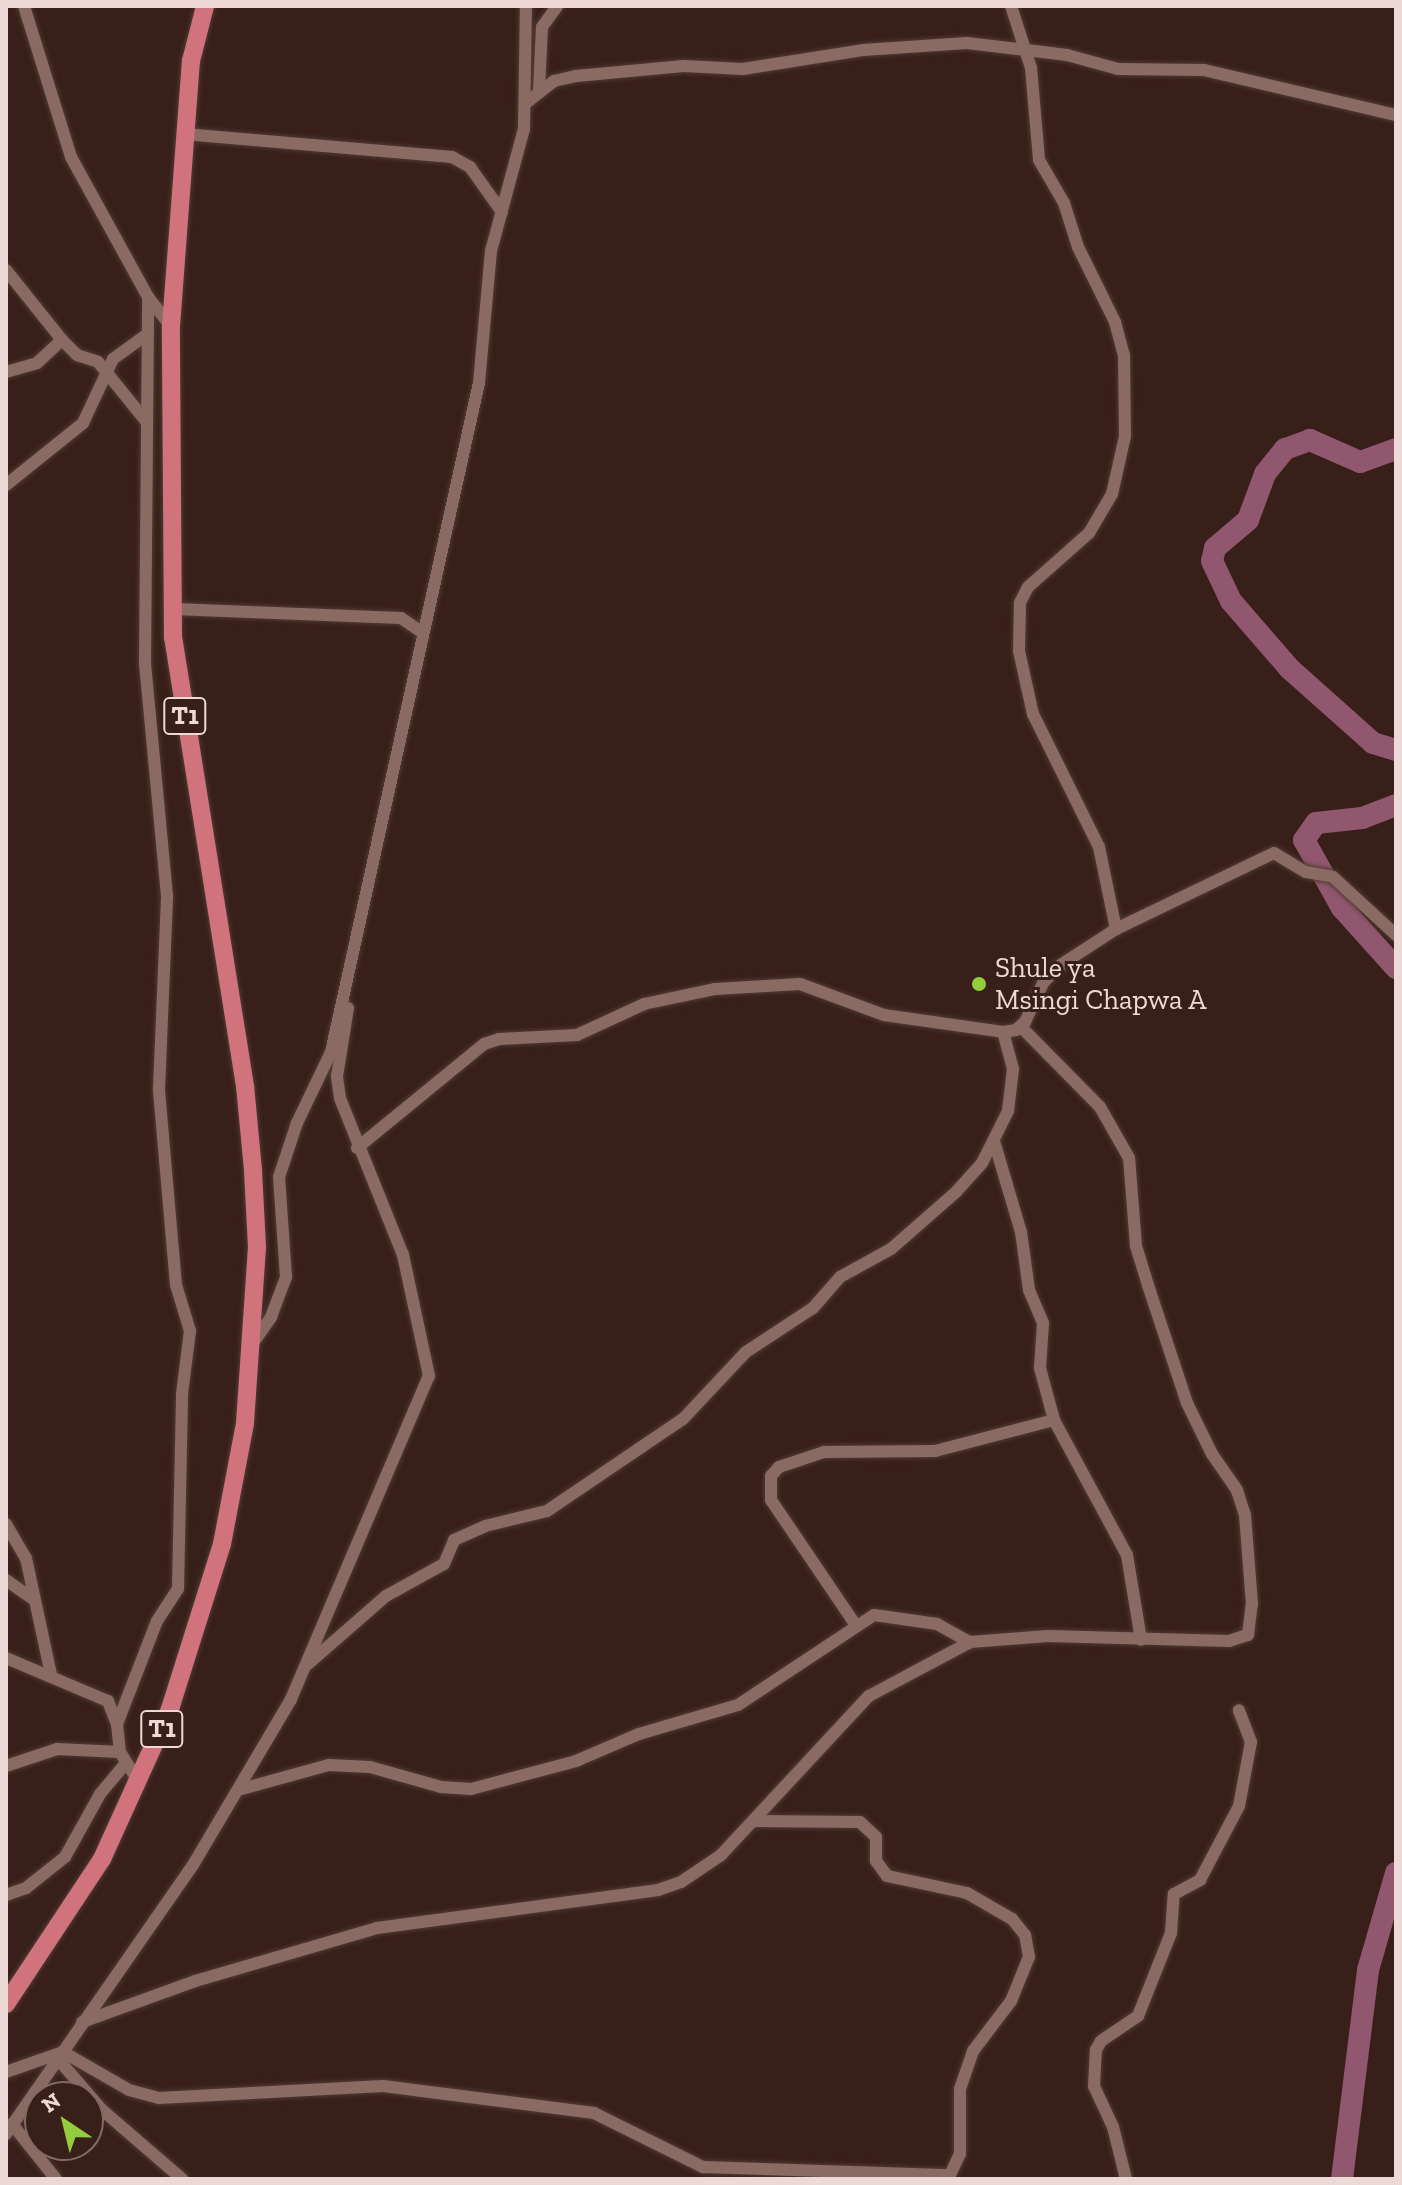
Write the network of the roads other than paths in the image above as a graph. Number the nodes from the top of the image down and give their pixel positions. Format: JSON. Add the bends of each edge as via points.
{"nodes":[{"id":1,"x":24,"y":6,"type":"edge"},
{"id":2,"x":205,"y":6,"type":"edge"},
{"id":3,"x":526,"y":6,"type":"edge"},
{"id":4,"x":557,"y":6,"type":"edge"},
{"id":5,"x":1011,"y":6,"type":"edge"},
{"id":6,"x":1024,"y":49,"type":"junction"},
{"id":7,"x":539,"y":90,"type":"junction"},
{"id":8,"x":526,"y":103,"type":"junction"},
{"id":9,"x":1396,"y":115,"type":"edge"},
{"id":10,"x":184,"y":134,"type":"junction"},
{"id":11,"x":502,"y":212,"type":"junction"},
{"id":12,"x":6,"y":270,"type":"edge"},
{"id":13,"x":148,"y":297,"type":"junction"},
{"id":14,"x":171,"y":326,"type":"junction"},
{"id":15,"x":145,"y":336,"type":"junction"},
{"id":16,"x":62,"y":340,"type":"junction"},
{"id":17,"x":6,"y":372,"type":"edge"},
{"id":18,"x":106,"y":374,"type":"junction"},
{"id":19,"x":146,"y":421,"type":"junction"},
{"id":20,"x":6,"y":485,"type":"edge"},
{"id":21,"x":174,"y":609,"type":"junction"},
{"id":22,"x":422,"y":632,"type":"junction"},
{"id":23,"x":1116,"y":929,"type":"junction"},
{"id":24,"x":1396,"y":935,"type":"edge"},
{"id":25,"x":349,"y":978,"type":"junction"},
{"id":26,"x":1021,"y":1027,"type":"junction"},
{"id":27,"x":1003,"y":1032,"type":"junction"},
{"id":28,"x":994,"y":1141,"type":"junction"},
{"id":29,"x":357,"y":1148,"type":"junction"},
{"id":30,"x":251,"y":1346,"type":"junction"},
{"id":31,"x":1054,"y":1420,"type":"junction"},
{"id":32,"x":6,"y":1524,"type":"edge"},
{"id":33,"x":6,"y":1580,"type":"edge"},
{"id":34,"x":35,"y":1600,"type":"junction"},
{"id":35,"x":855,"y":1624,"type":"junction"},
{"id":36,"x":1141,"y":1640,"type":"junction"},
{"id":37,"x":970,"y":1642,"type":"junction"},
{"id":38,"x":6,"y":1658,"type":"edge"},
{"id":39,"x":306,"y":1665,"type":"junction"},
{"id":40,"x":51,"y":1675,"type":"junction"},
{"id":41,"x":1239,"y":1710,"type":"dead end"},
{"id":42,"x":117,"y":1724,"type":"junction"},
{"id":43,"x":122,"y":1758,"type":"junction"},
{"id":44,"x":6,"y":1766,"type":"edge"},
{"id":45,"x":139,"y":1782,"type":"junction"},
{"id":46,"x":238,"y":1790,"type":"junction"},
{"id":47,"x":754,"y":1821,"type":"junction"},
{"id":48,"x":6,"y":1895,"type":"edge"},
{"id":49,"x":6,"y":2004,"type":"edge"},
{"id":50,"x":82,"y":2022,"type":"junction"},
{"id":51,"x":60,"y":2056,"type":"junction"},
{"id":52,"x":6,"y":2072,"type":"edge"},
{"id":53,"x":9,"y":2129,"type":"edge"},
{"id":54,"x":798,"y":2176,"type":"edge"},
{"id":55,"x":56,"y":2179,"type":"edge"},
{"id":56,"x":182,"y":2179,"type":"edge"},
{"id":57,"x":1126,"y":2179,"type":"edge"}],
"edges":[{"from":1,"to":13,"type":"street","via":[[71,157]]},
{"from":2,"to":10,"type":"highway","number":"T1","via":[[191,61]]},
{"from":3,"to":8,"type":"street"},
{"from":4,"to":7,"type":"street","via":[[542,27]]},
{"from":5,"to":6,"type":"street"},
{"from":6,"to":7,"type":"street","via":[[967,43],[863,50],[743,69],[684,66],[576,76]]},
{"from":6,"to":9,"type":"street","via":[[1118,69],[1204,70]]},
{"from":6,"to":23,"type":"street","via":[[1031,68],[1039,160],[1064,203],[1124,355],[1125,436],[1112,494],[1089,533],[1028,587],[1020,603],[1019,651],[1033,714],[1099,847]]},
{"from":7,"to":8,"type":"street"},
{"from":8,"to":11,"type":"street","via":[[520,155]]},
{"from":10,"to":11,"type":"street","via":[[452,157],[470,167]]},
{"from":10,"to":14,"type":"highway","number":"T1"},
{"from":11,"to":22,"type":"street","via":[[491,251],[479,383]]},
{"from":12,"to":16,"type":"street"},
{"from":13,"to":14,"type":"street"},
{"from":13,"to":15,"type":"street"},
{"from":14,"to":21,"type":"highway","number":"T1"},
{"from":15,"to":18,"type":"street","via":[[122,351]]},
{"from":15,"to":19,"type":"street"},
{"from":16,"to":17,"type":"street","via":[[37,363]]},
{"from":16,"to":18,"type":"street","via":[[77,355],[98,362]]},
{"from":18,"to":19,"type":"street"},
{"from":18,"to":20,"type":"street","via":[[83,423]]},
{"from":19,"to":42,"type":"street","via":[[145,662],[167,896],[159,1089],[176,1285],[190,1331],[182,1394],[178,1589],[157,1621]]},
{"from":21,"to":22,"type":"street","via":[[401,618]]},
{"from":21,"to":30,"type":"highway","number":"T1","via":[[173,638],[245,1086],[257,1247]]},
{"from":22,"to":25,"type":"street"},
{"from":23,"to":24,"type":"street","via":[[1274,853],[1306,872],[1333,877]]},
{"from":23,"to":26,"type":"street","via":[[1050,974]]},
{"from":25,"to":29,"type":"street","via":[[337,1076]]},
{"from":25,"to":30,"type":"street","via":[[331,1052],[297,1123],[279,1177],[286,1277],[271,1317]]},
{"from":26,"to":27,"type":"street"},
{"from":26,"to":36,"type":"street","via":[[1085,1088],[1120,1134],[1129,1158],[1136,1246],[1148,1285],[1187,1403],[1237,1490],[1245,1515],[1252,1604],[1248,1635],[1229,1641]]},
{"from":27,"to":28,"type":"street","via":[[1013,1069],[1008,1111]]},
{"from":27,"to":29,"type":"street","via":[[884,1015],[800,984],[715,989],[644,1004],[577,1035],[484,1044]]},
{"from":28,"to":31,"type":"street","via":[[1021,1232],[1029,1290],[1043,1323],[1040,1368]]},
{"from":28,"to":39,"type":"street","via":[[956,1192],[891,1249],[840,1277],[813,1308],[746,1352],[683,1419],[547,1511],[485,1526],[454,1540],[444,1564],[386,1596]]},
{"from":29,"to":39,"type":"street","via":[[403,1255],[429,1376]]},
{"from":30,"to":45,"type":"highway","number":"T1","via":[[245,1423],[222,1544],[195,1641]]},
{"from":31,"to":35,"type":"street","via":[[935,1451],[824,1452],[779,1467],[771,1476],[771,1500]]},
{"from":31,"to":36,"type":"street","via":[[1127,1555]]},
{"from":32,"to":34,"type":"street","via":[[26,1558]]},
{"from":33,"to":34,"type":"street"},
{"from":34,"to":40,"type":"street"},
{"from":35,"to":37,"type":"street","via":[[874,1615],[910,1617]]},
{"from":35,"to":46,"type":"street","via":[[738,1705],[497,1783],[441,1787],[370,1767],[329,1765]]},
{"from":36,"to":37,"type":"street","via":[[1048,1636]]},
{"from":37,"to":47,"type":"street","via":[[869,1696]]},
{"from":38,"to":40,"type":"street"},
{"from":39,"to":46,"type":"street"},
{"from":40,"to":42,"type":"street","via":[[108,1701]]},
{"from":41,"to":57,"type":"street","via":[[1251,1742],[1239,1806],[1200,1880],[1174,1894],[1163,1962],[1138,2016],[1096,2050],[1094,2086],[1113,2127]]},
{"from":42,"to":43,"type":"street"},
{"from":43,"to":44,"type":"street","via":[[57,1749]]},
{"from":43,"to":45,"type":"street"},
{"from":43,"to":48,"type":"street","via":[[65,1857],[26,1888]]},
{"from":45,"to":49,"type":"highway","number":"T1","via":[[102,1859]]},
{"from":46,"to":50,"type":"street","via":[[193,1865]]},
{"from":47,"to":50,"type":"street","via":[[721,1855],[658,1890],[377,1928],[195,1981]]},
{"from":47,"to":54,"type":"street","via":[[860,1822],[876,1837],[879,1870],[989,1904],[1025,1935],[1029,1957],[1011,2001],[973,2051],[960,2089],[960,2154],[950,2175]]},
{"from":50,"to":51,"type":"street"},
{"from":51,"to":52,"type":"street"},
{"from":51,"to":53,"type":"street"},
{"from":51,"to":54,"type":"street","via":[[129,2090],[159,2098],[197,2100],[383,2086],[557,2106],[594,2113],[703,2167]]},
{"from":51,"to":56,"type":"street","via":[[101,2109]]},
{"from":53,"to":55,"type":"street"}]}
